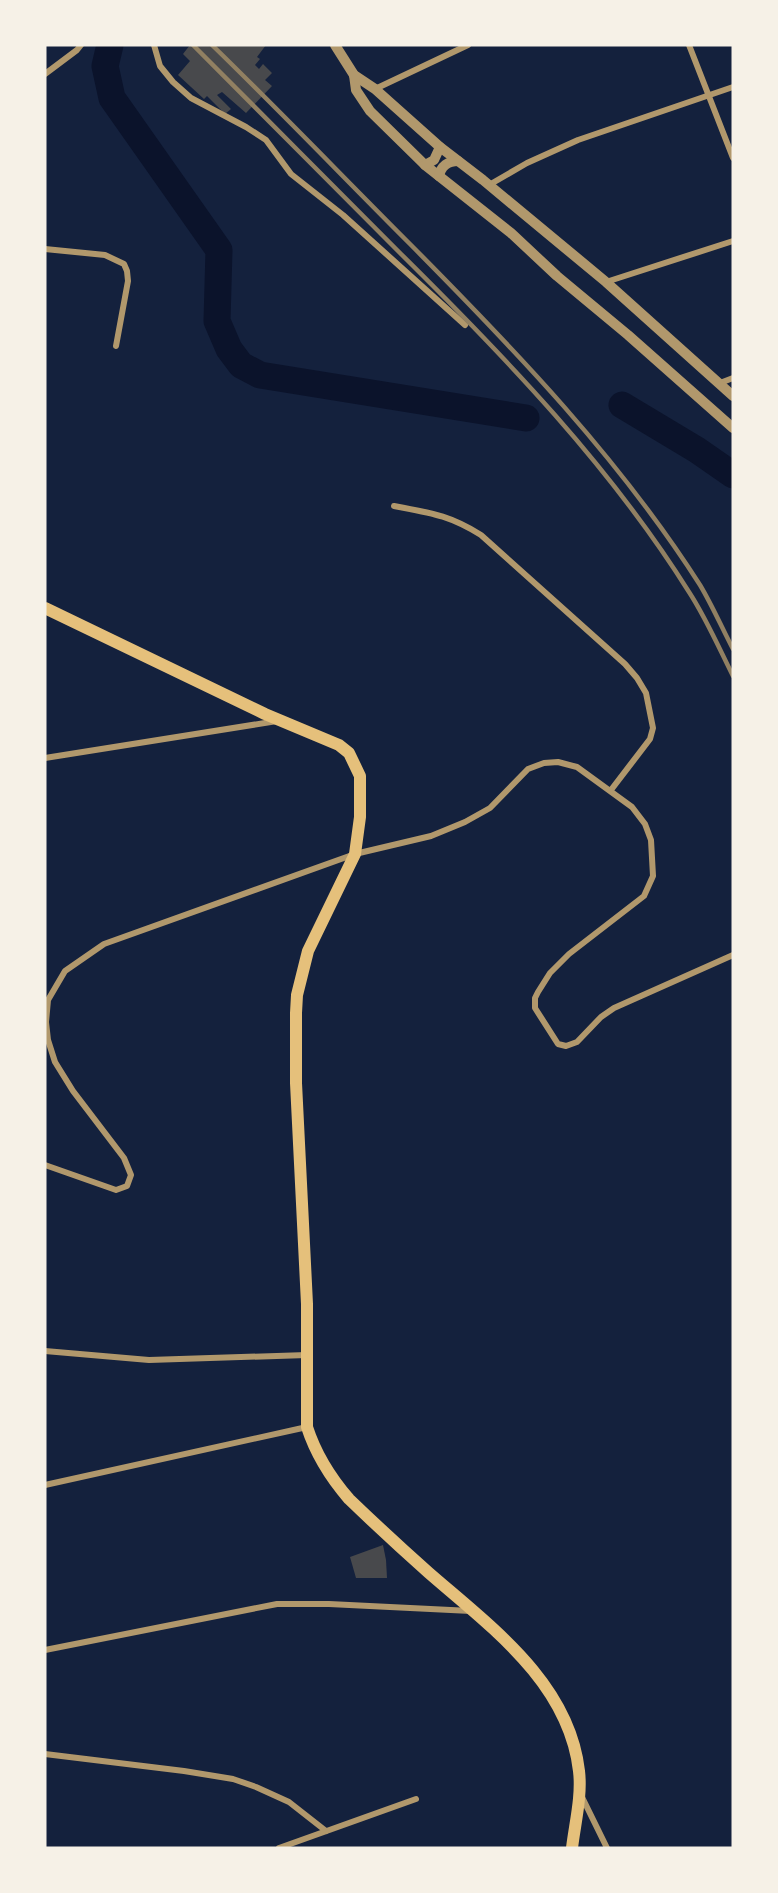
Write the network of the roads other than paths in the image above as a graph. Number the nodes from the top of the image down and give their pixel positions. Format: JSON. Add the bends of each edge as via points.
{"nodes":[{"id":1,"x":81,"y":45,"type":"edge"},
{"id":2,"x":154,"y":45,"type":"edge"},
{"id":3,"x":335,"y":45,"type":"edge"},
{"id":4,"x":468,"y":45,"type":"edge"},
{"id":5,"x":689,"y":45,"type":"edge"},
{"id":6,"x":45,"y":74,"type":"edge"},
{"id":7,"x":354,"y":75,"type":"junction"},
{"id":8,"x":733,"y":87,"type":"edge"},
{"id":9,"x":375,"y":89,"type":"junction"},
{"id":10,"x":709,"y":96,"type":"junction"},
{"id":11,"x":440,"y":147,"type":"junction"},
{"id":12,"x":733,"y":158,"type":"edge"},
{"id":13,"x":458,"y":161,"type":"junction"},
{"id":14,"x":425,"y":165,"type":"junction"},
{"id":15,"x":439,"y":176,"type":"junction"},
{"id":16,"x":489,"y":185,"type":"junction"},
{"id":17,"x":733,"y":241,"type":"edge"},
{"id":18,"x":45,"y":249,"type":"edge"},
{"id":19,"x":606,"y":282,"type":"junction"},
{"id":20,"x":465,"y":325,"type":"dead end"},
{"id":21,"x":116,"y":346,"type":"dead end"},
{"id":22,"x":733,"y":378,"type":"edge"},
{"id":23,"x":719,"y":384,"type":"junction"},
{"id":24,"x":733,"y":396,"type":"edge"},
{"id":25,"x":733,"y":428,"type":"edge"},
{"id":26,"x":394,"y":506,"type":"dead end"},
{"id":27,"x":45,"y":608,"type":"edge"},
{"id":28,"x":280,"y":721,"type":"junction"},
{"id":29,"x":45,"y":758,"type":"edge"},
{"id":30,"x":611,"y":790,"type":"junction"},
{"id":31,"x":355,"y":854,"type":"junction"},
{"id":32,"x":733,"y":955,"type":"edge"},
{"id":33,"x":45,"y":1166,"type":"edge"},
{"id":34,"x":45,"y":1351,"type":"edge"},
{"id":35,"x":307,"y":1355,"type":"junction"},
{"id":36,"x":307,"y":1427,"type":"junction"},
{"id":37,"x":45,"y":1485,"type":"edge"},
{"id":38,"x":474,"y":1611,"type":"junction"},
{"id":39,"x":45,"y":1650,"type":"edge"},
{"id":40,"x":45,"y":1754,"type":"edge"},
{"id":41,"x":580,"y":1791,"type":"junction"},
{"id":42,"x":416,"y":1799,"type":"dead end"},
{"id":43,"x":326,"y":1831,"type":"junction"},
{"id":44,"x":279,"y":1848,"type":"edge"},
{"id":45,"x":572,"y":1848,"type":"edge"},
{"id":46,"x":607,"y":1848,"type":"edge"}],
"edges":[{"from":1,"to":6,"type":"street"},
{"from":2,"to":20,"type":"street","via":[[160,66],[191,98],[266,140],[291,174],[343,214]]},
{"from":3,"to":7,"type":"street"},
{"from":4,"to":9,"type":"street"},
{"from":5,"to":10,"type":"street"},
{"from":7,"to":9,"type":"street"},
{"from":7,"to":14,"type":"street","via":[[356,90],[370,111]]},
{"from":8,"to":10,"type":"street"},
{"from":9,"to":11,"type":"street"},
{"from":10,"to":12,"type":"street"},
{"from":10,"to":16,"type":"street","via":[[578,141]]},
{"from":11,"to":13,"type":"street"},
{"from":11,"to":14,"type":"street","via":[[434,160]]},
{"from":13,"to":15,"type":"street","via":[[445,164]]},
{"from":13,"to":16,"type":"street"},
{"from":14,"to":15,"type":"street"},
{"from":15,"to":25,"type":"street","via":[[512,233]]},
{"from":16,"to":19,"type":"street"},
{"from":17,"to":19,"type":"street"},
{"from":18,"to":21,"type":"street","via":[[105,255],[124,264],[128,281]]},
{"from":19,"to":23,"type":"street"},
{"from":22,"to":23,"type":"street"},
{"from":23,"to":24,"type":"street"},
{"from":26,"to":30,"type":"street","via":[[459,521],[481,535],[638,678],[646,693],[652,734]]},
{"from":27,"to":28,"type":"main road"},
{"from":28,"to":29,"type":"street"},
{"from":28,"to":31,"type":"main road","via":[[339,745],[355,762],[360,776]]},
{"from":30,"to":31,"type":"street","via":[[577,767],[544,763],[528,769],[490,808],[465,822],[431,836]]},
{"from":30,"to":32,"type":"street","via":[[645,824],[651,840],[653,876],[644,896],[569,954],[550,973],[534,998],[535,1008],[554,1040],[571,1045],[614,1008]]},
{"from":31,"to":33,"type":"street","via":[[104,944],[65,971],[48,1000],[46,1022],[51,1051],[73,1092],[124,1158],[130,1175],[127,1186],[110,1189]]},
{"from":31,"to":35,"type":"main road","via":[[308,951],[297,995],[296,1083]]},
{"from":34,"to":35,"type":"street","via":[[149,1360]]},
{"from":35,"to":36,"type":"main road"},
{"from":36,"to":37,"type":"street"},
{"from":36,"to":38,"type":"main road","via":[[327,1472],[349,1499]]},
{"from":38,"to":39,"type":"street","via":[[277,1604]]},
{"from":38,"to":41,"type":"main road","via":[[542,1680],[571,1736]]},
{"from":40,"to":43,"type":"street","via":[[233,1779],[289,1802]]},
{"from":41,"to":45,"type":"main road"},
{"from":41,"to":46,"type":"street"},
{"from":42,"to":43,"type":"street"},
{"from":43,"to":44,"type":"street"}]}
